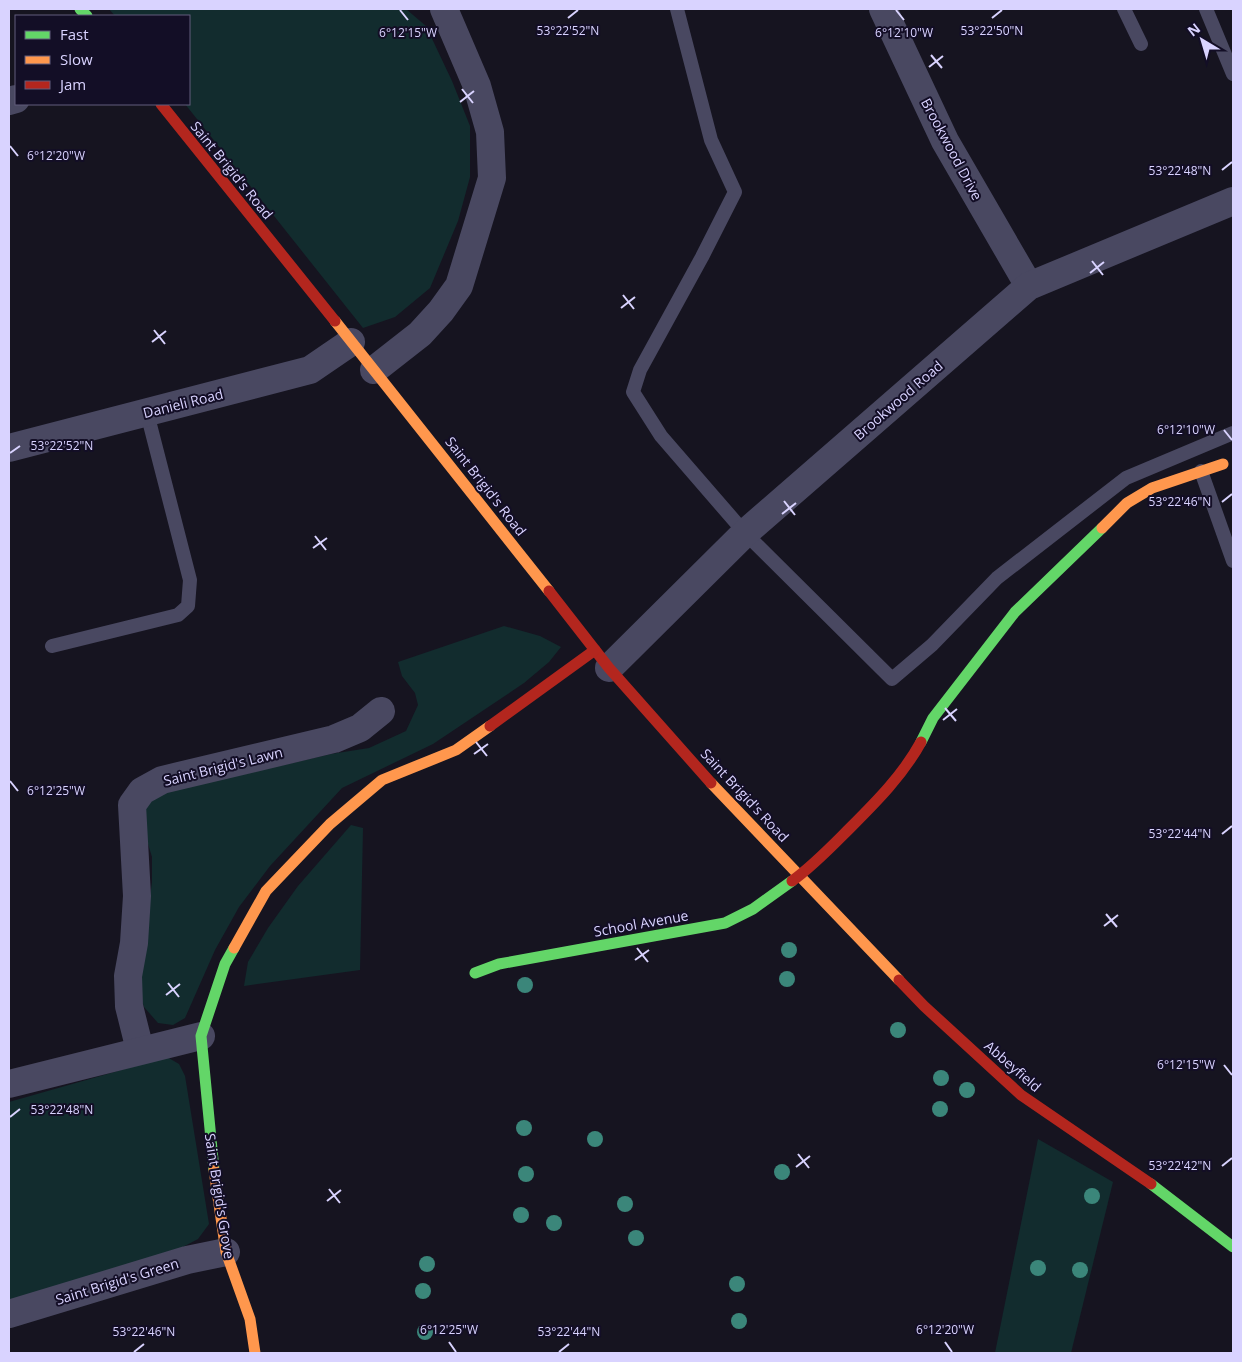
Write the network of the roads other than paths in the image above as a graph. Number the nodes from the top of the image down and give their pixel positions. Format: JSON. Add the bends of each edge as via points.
{"nodes":[{"id":1,"x":444,"y":9,"type":"edge"},
{"id":2,"x":677,"y":9,"type":"edge"},
{"id":3,"x":882,"y":9,"type":"edge"},
{"id":4,"x":1124,"y":9,"type":"edge"},
{"id":5,"x":1206,"y":9,"type":"edge"},
{"id":6,"x":1141,"y":44,"type":"dead end"},
{"id":7,"x":1233,"y":74,"type":"edge"},
{"id":8,"x":162,"y":105,"type":"edge"},
{"id":9,"x":1233,"y":202,"type":"edge"},
{"id":10,"x":1029,"y":286,"type":"junction"},
{"id":11,"x":351,"y":342,"type":"junction"},
{"id":12,"x":374,"y":370,"type":"junction"},
{"id":13,"x":147,"y":413,"type":"junction"},
{"id":14,"x":1233,"y":433,"type":"edge"},
{"id":15,"x":9,"y":448,"type":"edge"},
{"id":16,"x":1228,"y":462,"type":"edge"},
{"id":17,"x":1201,"y":471,"type":"junction"},
{"id":18,"x":745,"y":533,"type":"junction"},
{"id":19,"x":1233,"y":561,"type":"edge"},
{"id":20,"x":52,"y":646,"type":"dead end"},
{"id":21,"x":602,"y":659,"type":"junction"},
{"id":22,"x":381,"y":711,"type":"dead end"},
{"id":23,"x":800,"y":875,"type":"junction"},
{"id":24,"x":474,"y":973,"type":"dead end"},
{"id":25,"x":201,"y":1036,"type":"junction"},
{"id":26,"x":140,"y":1050,"type":"junction"},
{"id":27,"x":9,"y":1084,"type":"edge"},
{"id":28,"x":1233,"y":1247,"type":"edge"},
{"id":29,"x":226,"y":1252,"type":"junction"},
{"id":30,"x":9,"y":1314,"type":"edge"},
{"id":31,"x":255,"y":1353,"type":"edge"}],
"edges":[{"from":1,"to":12,"type":"street","via":[[478,86],[490,132],[492,178],[459,286],[420,334]]},
{"from":2,"to":18,"type":"lane","via":[[711,140],[735,192],[640,370],[633,392],[661,436]]},
{"from":3,"to":10,"type":"street","name":"Brookwood Drive","via":[[945,141]]},
{"from":4,"to":6,"type":"lane"},
{"from":5,"to":7,"type":"lane"},
{"from":8,"to":11,"type":"street","name":"Saint Brigid's Road"},
{"from":9,"to":10,"type":"street","name":"Brookwood Road"},
{"from":10,"to":18,"type":"street","name":"Brookwood Road"},
{"from":11,"to":12,"type":"street","name":"Saint Brigid's Road"},
{"from":11,"to":13,"type":"street","name":"Danieli Road","via":[[310,370]]},
{"from":12,"to":21,"type":"street","name":"Saint Brigid's Road"},
{"from":13,"to":15,"type":"street","name":"Danieli Road"},
{"from":13,"to":20,"type":"lane","via":[[190,580],[188,606],[178,616]]},
{"from":14,"to":18,"type":"lane","via":[[1126,478],[997,578],[932,645],[892,680]]},
{"from":16,"to":17,"type":"street","name":"School Avenue"},
{"from":17,"to":19,"type":"lane"},
{"from":17,"to":23,"type":"street","name":"School Avenue","via":[[1152,488],[1128,503],[1015,612],[933,718],[912,758],[882,796]]},
{"from":18,"to":21,"type":"street","name":"Brookwood Road"},
{"from":21,"to":23,"type":"street","name":"Saint Brigid's Road","via":[[725,798]]},
{"from":21,"to":25,"type":"street","name":"Saint Brigid's Grove","via":[[456,750],[382,780],[330,824],[266,891],[225,964]]},
{"from":22,"to":26,"type":"street","name":"Saint Brigid's Lawn","via":[[360,728],[334,739],[162,780],[142,791],[132,805],[137,896],[128,976],[129,1006]]},
{"from":23,"to":24,"type":"street","name":"School Avenue","via":[[753,909],[725,923],[499,964]]},
{"from":23,"to":28,"type":"street","name":"Abbeyfield","via":[[924,1006],[1020,1095],[1162,1192]]},
{"from":25,"to":26,"type":"street"},
{"from":25,"to":29,"type":"street","name":"Saint Brigid's Grove","via":[[211,1152]]},
{"from":26,"to":27,"type":"street"},
{"from":29,"to":30,"type":"street","name":"Saint Brigid's Green","via":[[187,1260]]},
{"from":29,"to":31,"type":"street","name":"Saint Brigid's Grove","via":[[250,1319]]}]}
